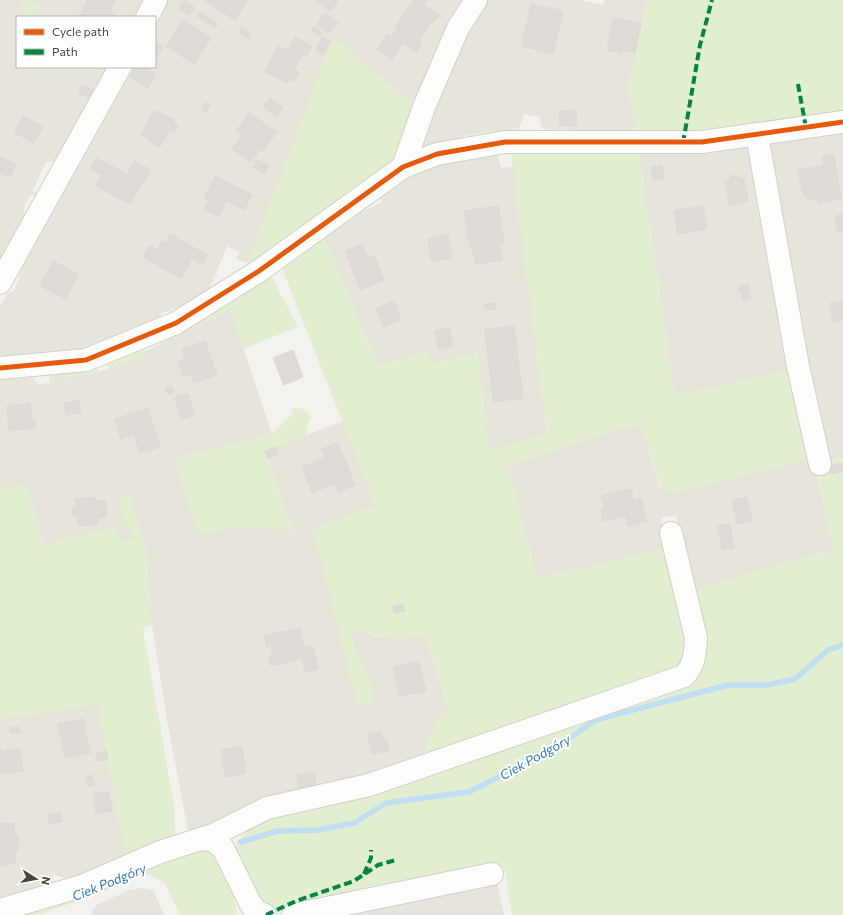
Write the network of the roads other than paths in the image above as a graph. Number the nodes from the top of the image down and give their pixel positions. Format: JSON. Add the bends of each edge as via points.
{"nodes":[{"id":1,"x":156,"y":0,"type":"edge"},
{"id":2,"x":476,"y":0,"type":"edge"},
{"id":3,"x":148,"y":16,"type":"edge"},
{"id":4,"x":119,"y":68,"type":"edge"},
{"id":5,"x":843,"y":122,"type":"edge"},
{"id":6,"x":757,"y":135,"type":"junction"},
{"id":7,"x":403,"y":167,"type":"junction"},
{"id":8,"x":0,"y":283,"type":"edge"},
{"id":9,"x":0,"y":368,"type":"edge"},
{"id":10,"x":820,"y":464,"type":"dead end"},
{"id":11,"x":671,"y":533,"type":"dead end"},
{"id":12,"x":202,"y":839,"type":"junction"},
{"id":13,"x":492,"y":874,"type":"dead end"},
{"id":14,"x":0,"y":910,"type":"edge"},
{"id":15,"x":265,"y":915,"type":"edge"},
{"id":16,"x":293,"y":915,"type":"edge"}],
"edges":[{"from":1,"to":3,"type":"street"},
{"from":2,"to":7,"type":"street","via":[[458,28],[424,107]]},
{"from":4,"to":8,"type":"street"},
{"from":5,"to":6,"type":"street"},
{"from":6,"to":7,"type":"street","via":[[682,143],[505,142],[438,154]]},
{"from":6,"to":10,"type":"street","via":[[797,359]]},
{"from":7,"to":9,"type":"street","via":[[258,271],[176,323],[86,360]]},
{"from":11,"to":12,"type":"street","via":[[696,638],[691,668],[684,676],[369,785],[267,808]]},
{"from":12,"to":14,"type":"street","via":[[160,852],[82,886]]},
{"from":12,"to":15,"type":"street","via":[[214,841],[223,848],[250,903],[256,911]]},
{"from":13,"to":16,"type":"street"}]}
